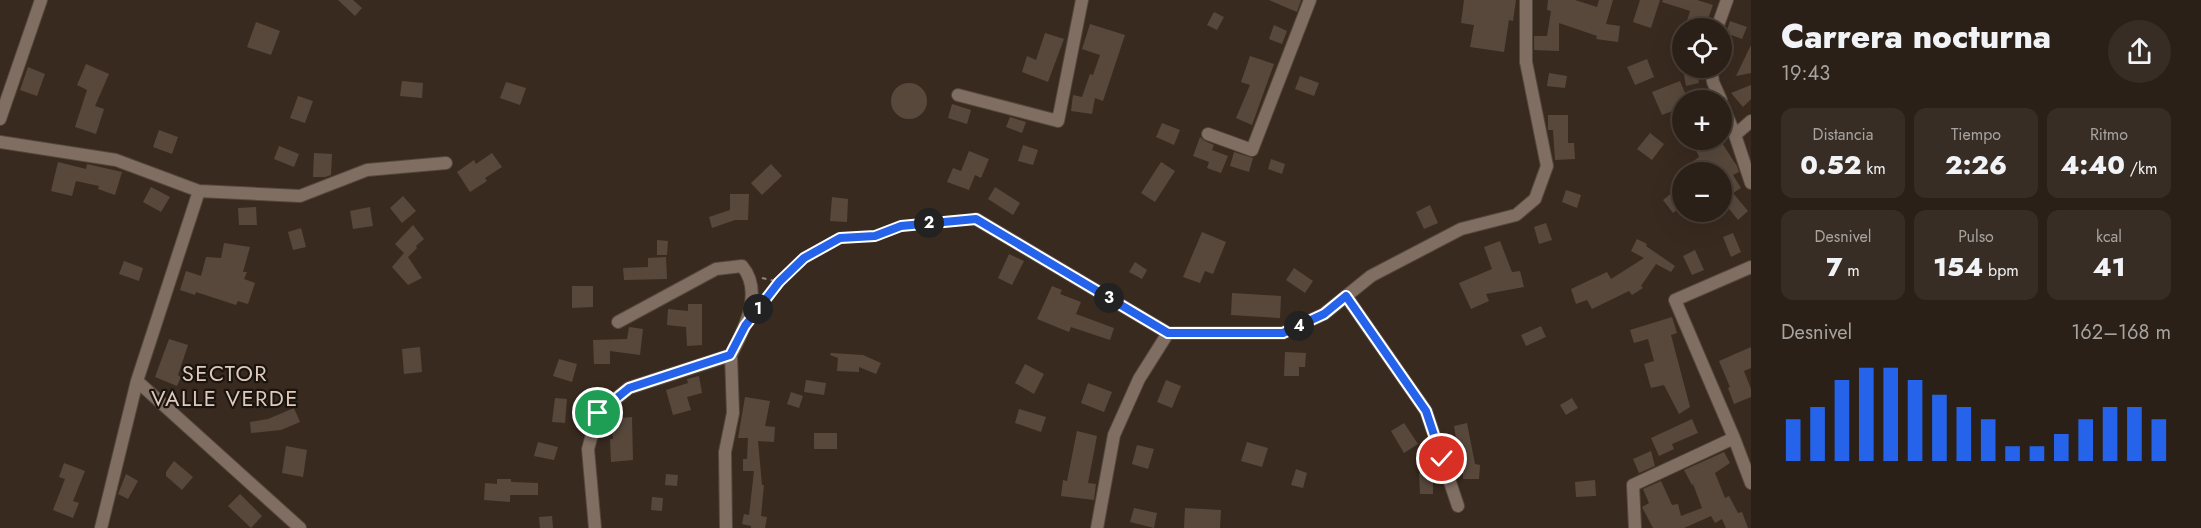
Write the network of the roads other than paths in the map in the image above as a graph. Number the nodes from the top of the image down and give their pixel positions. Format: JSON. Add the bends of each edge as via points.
{"nodes":[{"id":1,"x":41,"y":0,"type":"edge"},
{"id":2,"x":1082,"y":0,"type":"edge"},
{"id":3,"x":1310,"y":0,"type":"edge"},
{"id":4,"x":1526,"y":0,"type":"edge"},
{"id":5,"x":1726,"y":0,"type":"edge"},
{"id":6,"x":1720,"y":18,"type":"edge"},
{"id":7,"x":958,"y":95,"type":"dead end"},
{"id":8,"x":0,"y":119,"type":"edge"},
{"id":9,"x":1751,"y":121,"type":"edge"},
{"id":10,"x":1732,"y":128,"type":"edge"},
{"id":11,"x":1208,"y":134,"type":"dead end"},
{"id":12,"x":1735,"y":135,"type":"junction"},
{"id":13,"x":0,"y":142,"type":"edge"},
{"id":14,"x":446,"y":163,"type":"dead end"},
{"id":15,"x":1751,"y":183,"type":"edge"},
{"id":16,"x":200,"y":191,"type":"junction"},
{"id":17,"x":976,"y":219,"type":"road end"},
{"id":18,"x":1751,"y":267,"type":"edge"},
{"id":19,"x":1346,"y":296,"type":"junction"},
{"id":20,"x":618,"y":322,"type":"dead end"},
{"id":21,"x":1168,"y":333,"type":"junction"},
{"id":22,"x":730,"y":355,"type":"junction"},
{"id":23,"x":137,"y":381,"type":"junction"},
{"id":24,"x":1734,"y":438,"type":"junction"},
{"id":25,"x":1751,"y":483,"type":"edge"},
{"id":26,"x":1458,"y":506,"type":"dead end"},
{"id":27,"x":101,"y":528,"type":"edge"},
{"id":28,"x":300,"y":528,"type":"edge"},
{"id":29,"x":595,"y":528,"type":"edge"},
{"id":30,"x":726,"y":528,"type":"edge"},
{"id":31,"x":1097,"y":528,"type":"edge"},
{"id":32,"x":1635,"y":528,"type":"edge"}],
"edges":[{"from":1,"to":8,"type":"street"},
{"from":2,"to":7,"type":"street","via":[[1058,121]]},
{"from":3,"to":11,"type":"street","via":[[1252,150]]},
{"from":4,"to":19,"type":"street","via":[[1526,62],[1547,165],[1534,200],[1516,215],[1461,229],[1371,276]]},
{"from":5,"to":6,"type":"street"},
{"from":9,"to":12,"type":"street"},
{"from":10,"to":12,"type":"street"},
{"from":12,"to":15,"type":"street"},
{"from":13,"to":16,"type":"street","via":[[116,160]]},
{"from":14,"to":16,"type":"street","via":[[367,170],[300,196]]},
{"from":16,"to":23,"type":"street"},
{"from":17,"to":21,"type":"street"},
{"from":18,"to":24,"type":"street","via":[[1675,300]]},
{"from":19,"to":21,"type":"street","via":[[1324,314],[1283,333]]},
{"from":19,"to":26,"type":"street","via":[[1426,411]]},
{"from":20,"to":22,"type":"street","via":[[716,269],[742,266],[751,275],[753,293],[745,326]]},
{"from":21,"to":31,"type":"street","via":[[1139,380],[1114,435]]},
{"from":22,"to":29,"type":"street","via":[[629,388],[598,413],[588,449]]},
{"from":22,"to":30,"type":"street","via":[[733,413],[725,452]]},
{"from":23,"to":27,"type":"street"},
{"from":23,"to":28,"type":"street"},
{"from":24,"to":25,"type":"street"},
{"from":24,"to":32,"type":"street","via":[[1634,485]]}]}
